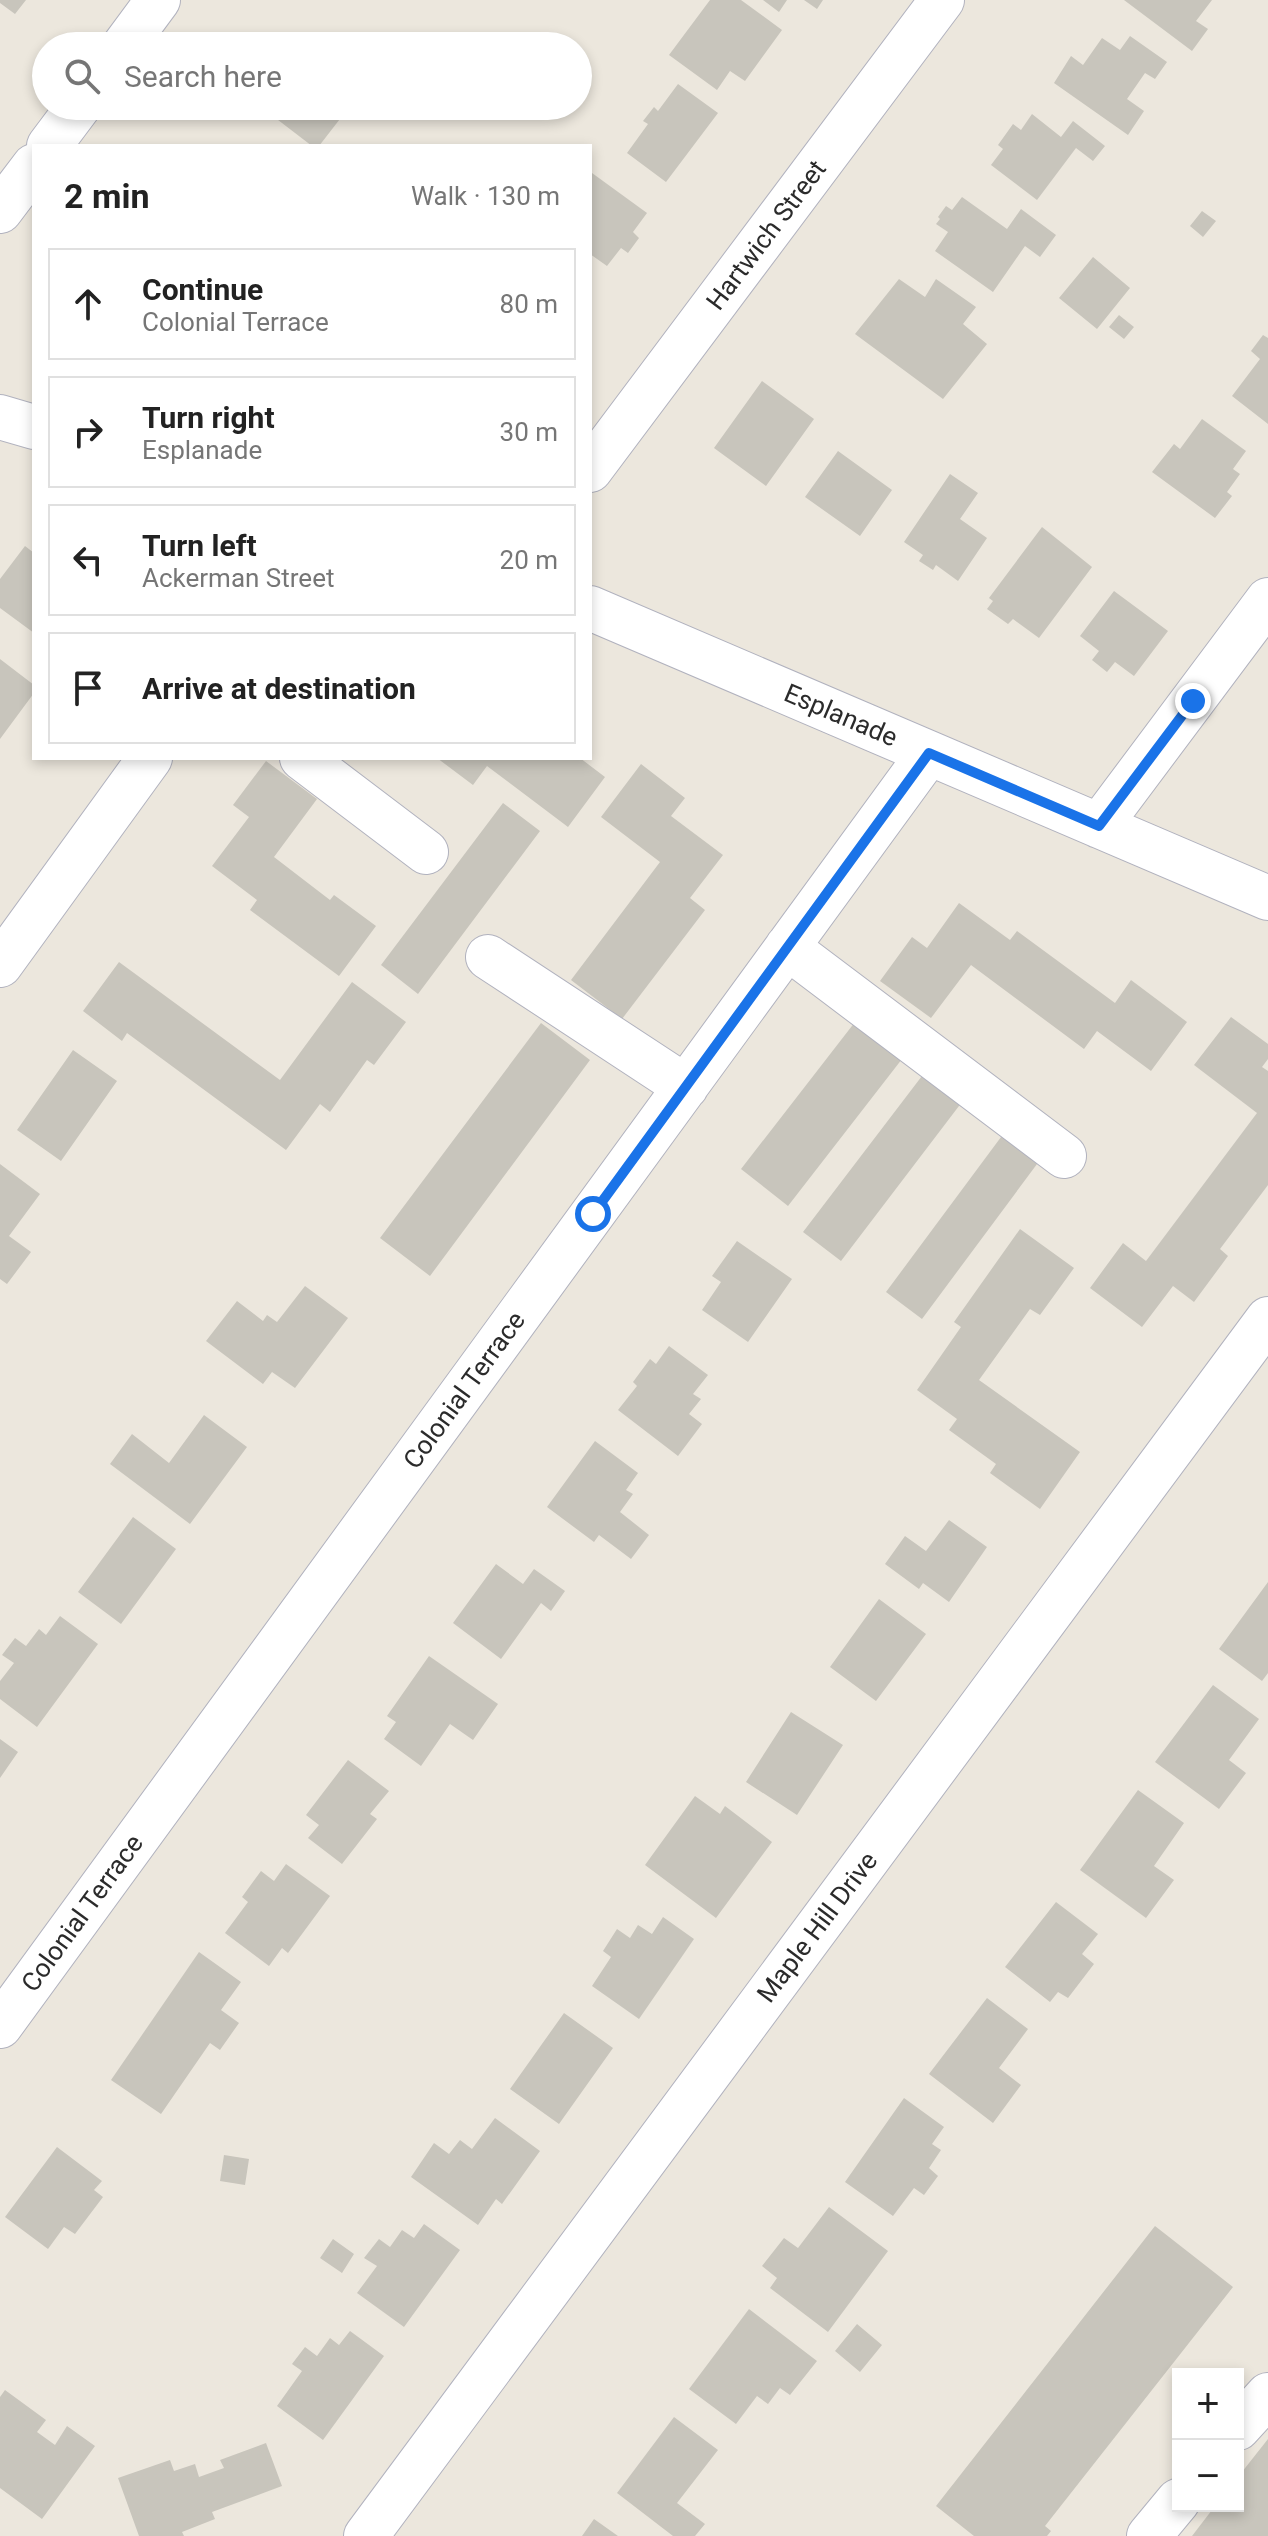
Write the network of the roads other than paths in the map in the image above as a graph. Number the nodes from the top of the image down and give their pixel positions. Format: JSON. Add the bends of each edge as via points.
{"nodes":[{"id":1,"x":158,"y":0,"type":"edge"},
{"id":2,"x":942,"y":0,"type":"edge"},
{"id":3,"x":134,"y":32,"type":"edge"},
{"id":4,"x":68,"y":120,"type":"edge"},
{"id":5,"x":50,"y":144,"type":"edge"},
{"id":6,"x":32,"y":169,"type":"edge"},
{"id":7,"x":0,"y":211,"type":"edge"},
{"id":8,"x":0,"y":417,"type":"edge"},
{"id":9,"x":32,"y":426,"type":"edge"},
{"id":10,"x":592,"y":467,"type":"edge"},
{"id":11,"x":1268,"y":600,"type":"edge"},
{"id":12,"x":592,"y":609,"type":"edge"},
{"id":13,"x":929,"y":753,"type":"junction"},
{"id":14,"x":149,"y":760,"type":"edge"},
{"id":15,"x":305,"y":760,"type":"edge"},
{"id":16,"x":1099,"y":826,"type":"junction"},
{"id":17,"x":426,"y":852,"type":"dead end"},
{"id":18,"x":1268,"y":898,"type":"edge"},
{"id":19,"x":787,"y":947,"type":"junction"},
{"id":20,"x":488,"y":957,"type":"dead end"},
{"id":21,"x":0,"y":965,"type":"edge"},
{"id":22,"x":686,"y":1087,"type":"junction"},
{"id":23,"x":1064,"y":1156,"type":"dead end"},
{"id":24,"x":1268,"y":1319,"type":"edge"},
{"id":25,"x":0,"y":2026,"type":"edge"},
{"id":26,"x":1268,"y":2395,"type":"edge"},
{"id":27,"x":1244,"y":2421,"type":"edge"},
{"id":28,"x":1172,"y":2508,"type":"edge"},
{"id":29,"x":366,"y":2536,"type":"edge"},
{"id":30,"x":1149,"y":2536,"type":"edge"}],
"edges":[{"from":1,"to":3,"type":"street"},
{"from":2,"to":10,"type":"street","name":"Hartwich Street"},
{"from":4,"to":5,"type":"street"},
{"from":6,"to":7,"type":"street"},
{"from":8,"to":9,"type":"street"},
{"from":11,"to":16,"type":"street"},
{"from":12,"to":13,"type":"street","name":"Esplanade"},
{"from":13,"to":16,"type":"street","name":"Esplanade"},
{"from":13,"to":19,"type":"street","name":"Colonial Terrace"},
{"from":14,"to":21,"type":"street"},
{"from":15,"to":17,"type":"street"},
{"from":16,"to":18,"type":"street","name":"Esplanade"},
{"from":19,"to":22,"type":"street","name":"Colonial Terrace"},
{"from":19,"to":23,"type":"street"},
{"from":20,"to":22,"type":"street"},
{"from":22,"to":25,"type":"street","name":"Colonial Terrace"},
{"from":24,"to":29,"type":"street","name":"Maple Hill Drive"},
{"from":26,"to":27,"type":"street"},
{"from":28,"to":30,"type":"street"}]}
